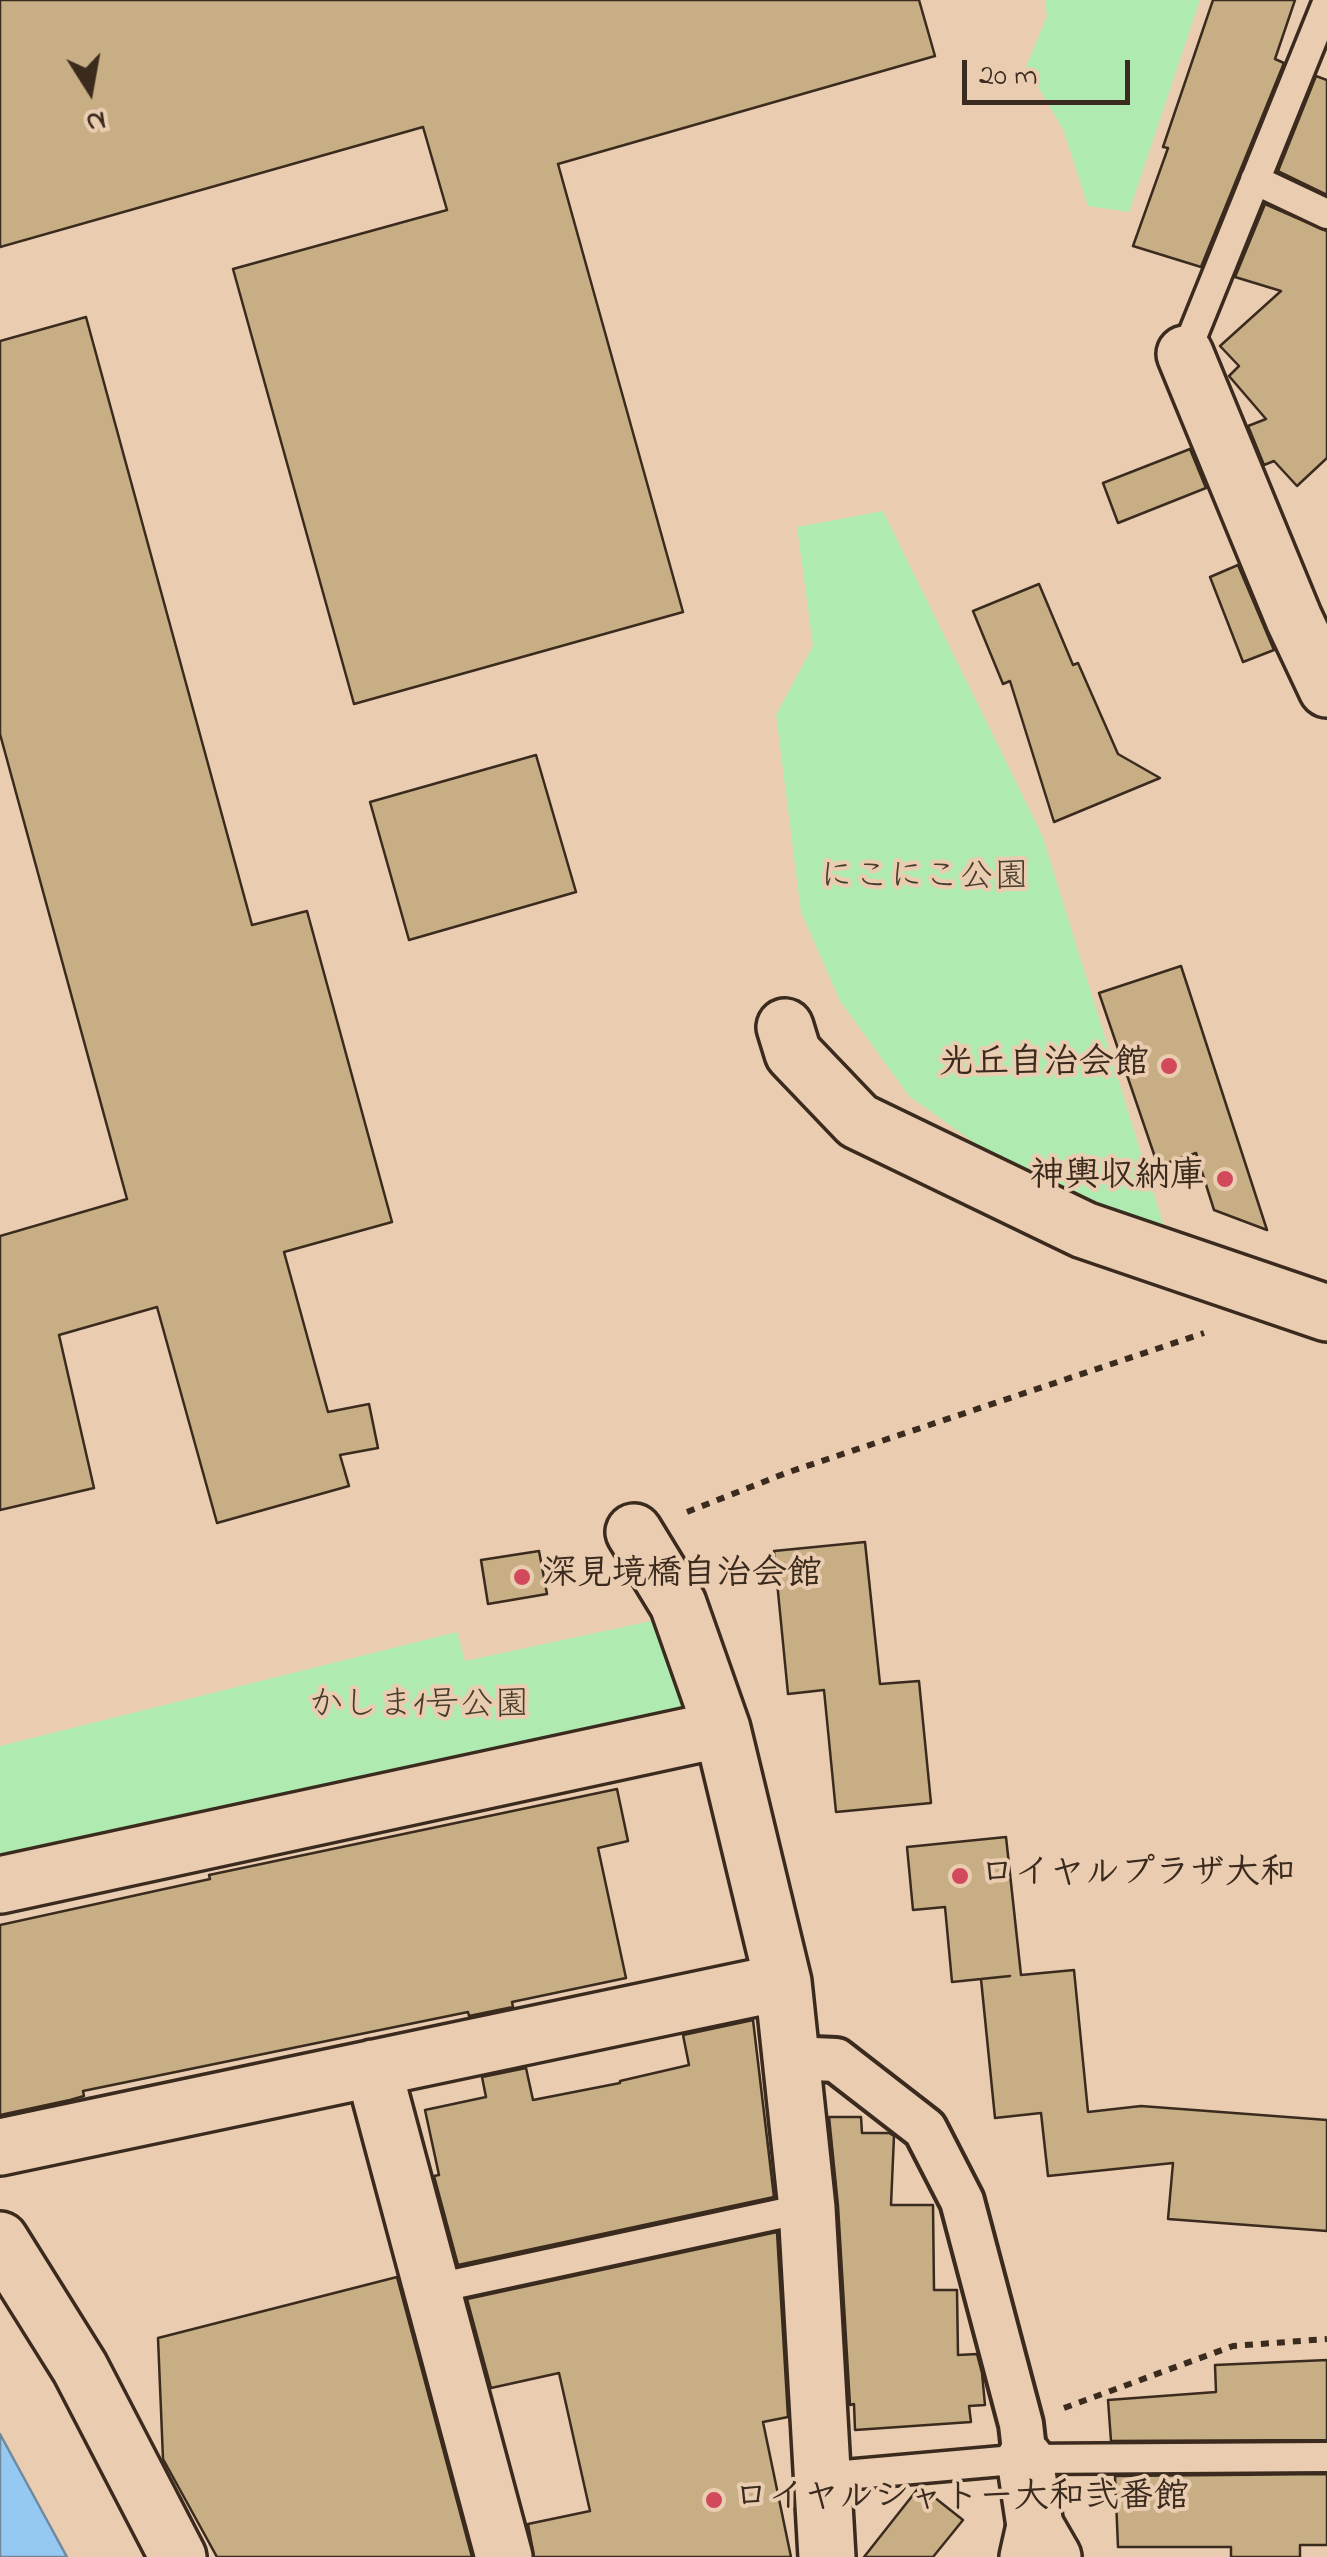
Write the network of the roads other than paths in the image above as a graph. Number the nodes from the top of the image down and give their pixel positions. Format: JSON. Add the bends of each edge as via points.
{"nodes":[{"id":1,"x":1327,"y":3,"type":"edge"},
{"id":2,"x":1255,"y":180,"type":"junction"},
{"id":3,"x":1327,"y":214,"type":"edge"},
{"id":4,"x":1185,"y":354,"type":"joint"},
{"id":5,"x":1327,"y":688,"type":"edge"},
{"id":6,"x":785,"y":1027,"type":"dead end"},
{"id":7,"x":1327,"y":1312,"type":"edge"},
{"id":8,"x":634,"y":1532,"type":"road end"},
{"id":9,"x":722,"y":1730,"type":"junction"},
{"id":10,"x":0,"y":1885,"type":"edge"},
{"id":11,"x":783,"y":1982,"type":"junction"},
{"id":12,"x":791,"y":2058,"type":"junction"},
{"id":13,"x":373,"y":2068,"type":"junction"},
{"id":14,"x":0,"y":2147,"type":"edge"},
{"id":15,"x":806,"y":2208,"type":"junction"},
{"id":16,"x":0,"y":2240,"type":"edge"},
{"id":17,"x":432,"y":2289,"type":"junction"},
{"id":18,"x":1023,"y":2441,"type":"junction"},
{"id":19,"x":1327,"y":2457,"type":"edge"},
{"id":20,"x":822,"y":2477,"type":"junction"},
{"id":21,"x":1039,"y":2547,"type":"edge"},
{"id":22,"x":178,"y":2557,"type":"edge"},
{"id":23,"x":504,"y":2557,"type":"edge"},
{"id":24,"x":827,"y":2557,"type":"edge"}],
"edges":[{"from":1,"to":2,"type":"lane"},
{"from":2,"to":3,"type":"lane"},
{"from":2,"to":4,"type":"lane"},
{"from":4,"to":5,"type":"street"},
{"from":6,"to":7,"type":"street","via":[[793,1053],[858,1120],[1084,1230]]},
{"from":8,"to":9,"type":"street","via":[[678,1604]]},
{"from":9,"to":10,"type":"street"},
{"from":9,"to":11,"type":"street"},
{"from":11,"to":12,"type":"street"},
{"from":11,"to":13,"type":"street"},
{"from":12,"to":15,"type":"street"},
{"from":12,"to":18,"type":"street","via":[[836,2060],[926,2129],[962,2201]]},
{"from":13,"to":14,"type":"street"},
{"from":13,"to":17,"type":"street"},
{"from":15,"to":17,"type":"lane"},
{"from":15,"to":20,"type":"street"},
{"from":16,"to":22,"type":"street","via":[[80,2368]]},
{"from":17,"to":23,"type":"street"},
{"from":18,"to":19,"type":"lane"},
{"from":18,"to":20,"type":"lane"},
{"from":18,"to":21,"type":"street"},
{"from":20,"to":24,"type":"street"}]}
